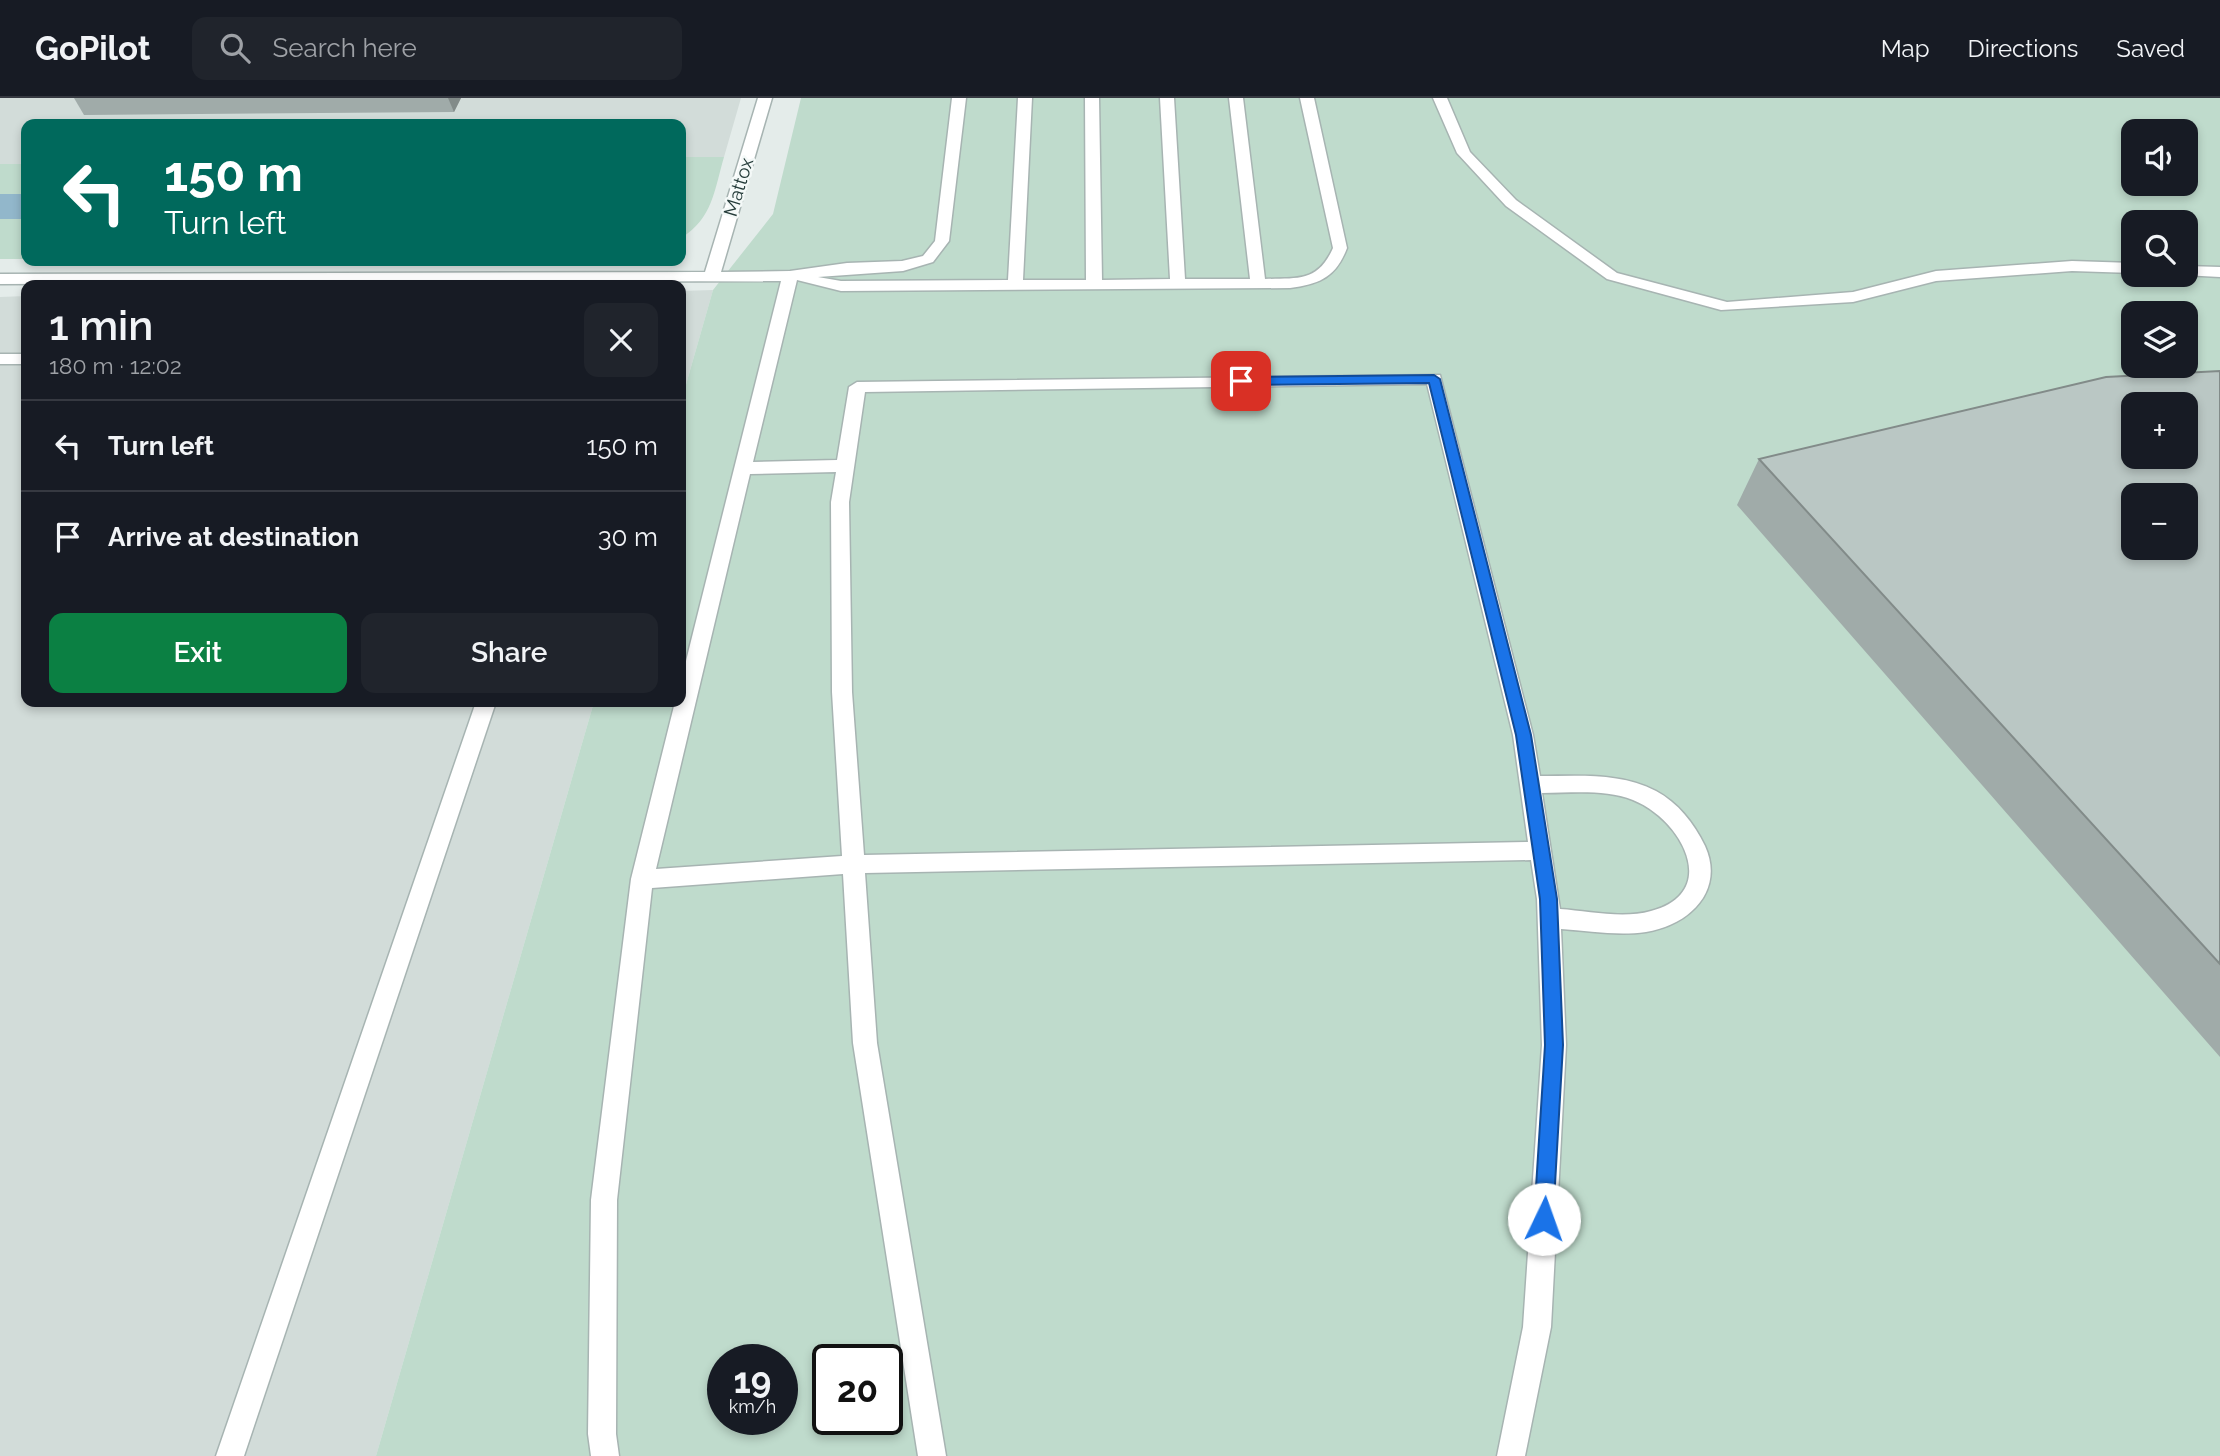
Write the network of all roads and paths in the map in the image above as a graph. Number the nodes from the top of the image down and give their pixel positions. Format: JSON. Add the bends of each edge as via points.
{"nodes":[{"id":1,"x":765,"y":98,"type":"edge"},
{"id":2,"x":959,"y":98,"type":"edge"},
{"id":3,"x":1025,"y":98,"type":"edge"},
{"id":4,"x":1092,"y":98,"type":"edge"},
{"id":5,"x":1167,"y":98,"type":"edge"},
{"id":6,"x":1236,"y":98,"type":"edge"},
{"id":7,"x":1307,"y":98,"type":"edge"},
{"id":8,"x":1440,"y":98,"type":"edge"},
{"id":9,"x":2121,"y":268,"type":"edge"},
{"id":10,"x":2198,"y":271,"type":"edge"},
{"id":11,"x":2220,"y":272,"type":"edge"},
{"id":12,"x":712,"y":275,"type":"junction"},
{"id":13,"x":790,"y":276,"type":"junction"},
{"id":14,"x":0,"y":279,"type":"edge"},
{"id":15,"x":630,"y":280,"type":"edge"},
{"id":16,"x":1258,"y":283,"type":"junction"},
{"id":17,"x":1094,"y":284,"type":"junction"},
{"id":18,"x":1178,"y":284,"type":"junction"},
{"id":19,"x":1016,"y":285,"type":"junction"},
{"id":20,"x":0,"y":359,"type":"edge"},
{"id":21,"x":21,"y":359,"type":"edge"},
{"id":22,"x":845,"y":466,"type":"junction"},
{"id":23,"x":742,"y":468,"type":"junction"},
{"id":24,"x":686,"y":698,"type":"edge"},
{"id":25,"x":484,"y":707,"type":"edge"},
{"id":26,"x":684,"y":707,"type":"edge"},
{"id":27,"x":1531,"y":784,"type":"junction"},
{"id":28,"x":1541,"y":851,"type":"junction"},
{"id":29,"x":853,"y":864,"type":"junction"},
{"id":30,"x":642,"y":879,"type":"junction"},
{"id":31,"x":1549,"y":918,"type":"junction"},
{"id":32,"x":230,"y":1456,"type":"edge"},
{"id":33,"x":605,"y":1456,"type":"edge"},
{"id":34,"x":932,"y":1456,"type":"edge"},
{"id":35,"x":1511,"y":1456,"type":"edge"}],
"edges":[{"from":1,"to":12,"type":"street","name":"Mattox"},
{"from":2,"to":13,"type":"street","via":[[942,241],[928,259],[903,266]]},
{"from":3,"to":19,"type":"street"},
{"from":4,"to":17,"type":"street"},
{"from":5,"to":18,"type":"street"},
{"from":6,"to":16,"type":"street"},
{"from":7,"to":16,"type":"street","via":[[1340,248],[1333,267],[1317,280]]},
{"from":8,"to":9,"type":"street","via":[[1464,153],[1511,204],[1612,276],[1727,307],[1853,297],[1936,276],[2072,266]]},
{"from":10,"to":11,"type":"street"},
{"from":12,"to":13,"type":"street"},
{"from":12,"to":15,"type":"street"},
{"from":13,"to":19,"type":"street","via":[[841,286]]},
{"from":13,"to":23,"type":"street"},
{"from":14,"to":15,"type":"street"},
{"from":16,"to":18,"type":"street"},
{"from":17,"to":18,"type":"street"},
{"from":17,"to":19,"type":"street"},
{"from":20,"to":21,"type":"street"},
{"from":22,"to":23,"type":"street"},
{"from":22,"to":27,"type":"street","via":[[857,387],[1434,379],[1523,735]]},
{"from":22,"to":29,"type":"street","via":[[840,502],[842,692]]},
{"from":23,"to":24,"type":"street"},
{"from":25,"to":32,"type":"street"},
{"from":26,"to":30,"type":"street"},
{"from":27,"to":28,"type":"street"},
{"from":27,"to":31,"type":"street","via":[[1617,786],[1646,796],[1669,810],[1687,830],[1698,851],[1701,873],[1695,894],[1681,911],[1648,922]]},
{"from":28,"to":29,"type":"street"},
{"from":28,"to":31,"type":"street"},
{"from":29,"to":30,"type":"street"},
{"from":29,"to":34,"type":"street","via":[[865,1043]]},
{"from":30,"to":33,"type":"street","via":[[604,1200]]},
{"from":31,"to":35,"type":"street","via":[[1554,1045],[1537,1327]]}]}
